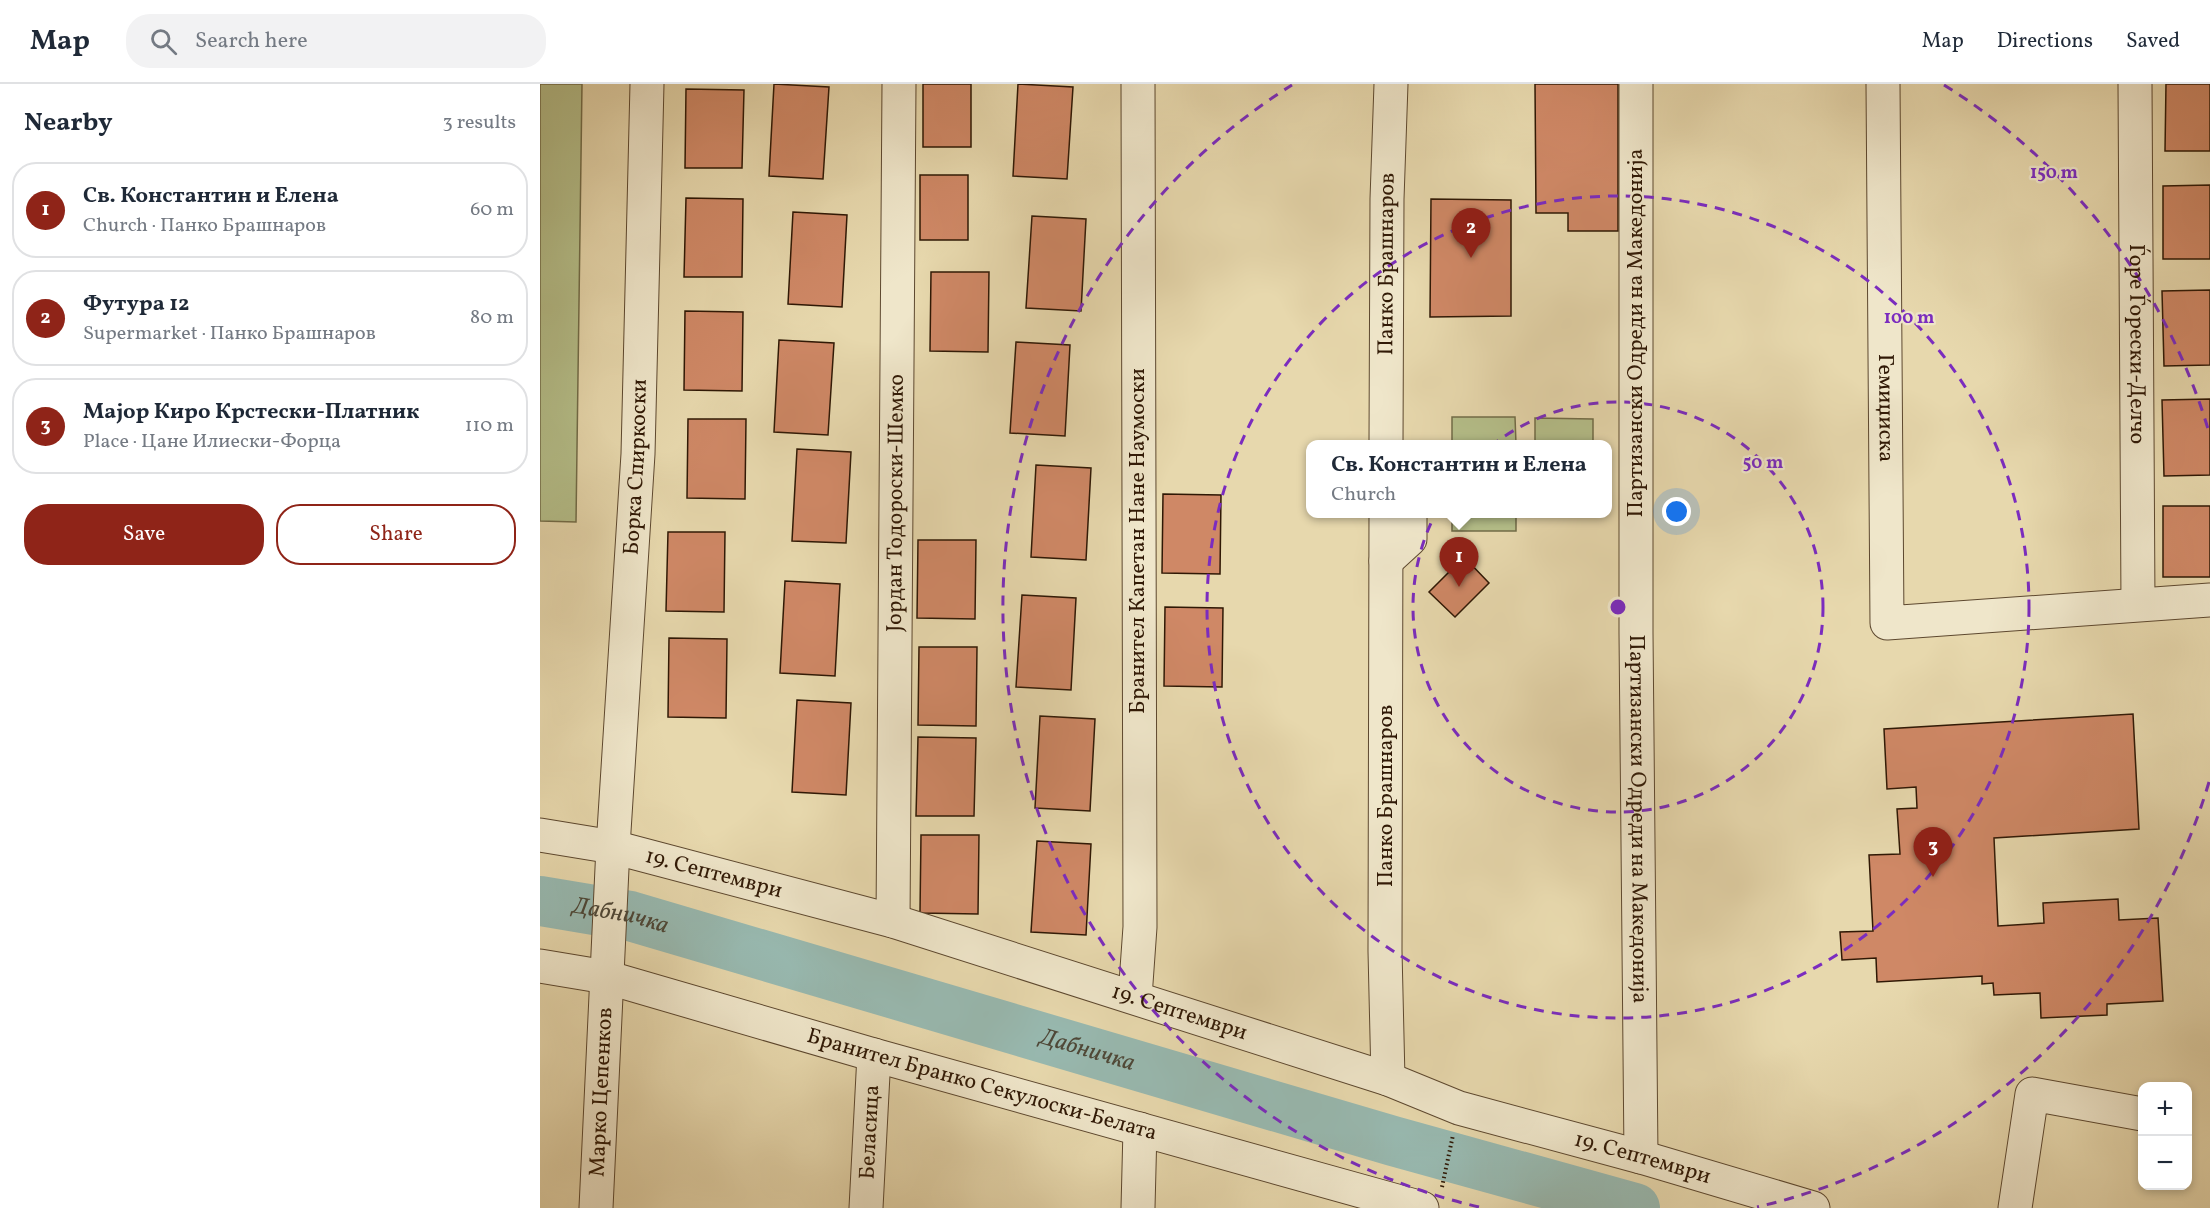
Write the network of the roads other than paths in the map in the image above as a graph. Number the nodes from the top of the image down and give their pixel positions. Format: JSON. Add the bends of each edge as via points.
{"nodes":[{"id":1,"x":647,"y":84,"type":"edge"},
{"id":2,"x":899,"y":84,"type":"edge"},
{"id":3,"x":1138,"y":84,"type":"edge"},
{"id":4,"x":1391,"y":84,"type":"edge"},
{"id":5,"x":1636,"y":84,"type":"edge"},
{"id":6,"x":1883,"y":84,"type":"edge"},
{"id":7,"x":2135,"y":84,"type":"edge"},
{"id":8,"x":1386,"y":431,"type":"edge"},
{"id":9,"x":1403,"y":440,"type":"edge"},
{"id":10,"x":1386,"y":518,"type":"edge"},
{"id":11,"x":1410,"y":518,"type":"edge"},
{"id":12,"x":1386,"y":561,"type":"junction"},
{"id":13,"x":2210,"y":600,"type":"edge"},
{"id":14,"x":2138,"y":604,"type":"junction"},
{"id":15,"x":540,"y":835,"type":"edge"},
{"id":16,"x":613,"y":847,"type":"junction"},
{"id":17,"x":893,"y":921,"type":"junction"},
{"id":18,"x":540,"y":966,"type":"edge"},
{"id":19,"x":606,"y":977,"type":"junction"},
{"id":20,"x":1135,"y":998,"type":"junction"},
{"id":21,"x":873,"y":1055,"type":"junction"},
{"id":22,"x":1388,"y":1079,"type":"junction"},
{"id":23,"x":2138,"y":1113,"type":"edge"},
{"id":24,"x":1140,"y":1129,"type":"junction"},
{"id":25,"x":1641,"y":1157,"type":"junction"},
{"id":26,"x":1415,"y":1204,"type":"edge"},
{"id":27,"x":596,"y":1208,"type":"edge"},
{"id":28,"x":866,"y":1208,"type":"edge"},
{"id":29,"x":1138,"y":1208,"type":"edge"},
{"id":30,"x":1813,"y":1208,"type":"edge"},
{"id":31,"x":2015,"y":1208,"type":"edge"}],
"edges":[{"from":1,"to":16,"type":"street","name":"Борка Спиркоски","via":[[638,454]]},
{"from":2,"to":17,"type":"street","name":"Јордан Тодороски-Шемко"},
{"from":3,"to":20,"type":"street","name":"Бранител Капетан Нане Наумоски","via":[[1140,927]]},
{"from":4,"to":8,"type":"street","name":"Панко Брашнаров"},
{"from":5,"to":25,"type":"street","name":"Партизански Одреди на Македонија"},
{"from":6,"to":14,"type":"street","name":"Гемиџиска","via":[[1887,623]]},
{"from":7,"to":14,"type":"street","name":"Ѓоре Ѓорески-Делчо"},
{"from":8,"to":9,"type":"street"},
{"from":10,"to":12,"type":"street","name":"Панко Брашнаров"},
{"from":11,"to":12,"type":"street","via":[[1410,539]]},
{"from":12,"to":22,"type":"street","name":"Панко Брашнаров"},
{"from":13,"to":14,"type":"street"},
{"from":15,"to":16,"type":"street","name":"19. Септември"},
{"from":16,"to":17,"type":"street","name":"19. Септември"},
{"from":16,"to":19,"type":"street","name":"Борка Спиркоски"},
{"from":17,"to":20,"type":"street","name":"19. Септември"},
{"from":18,"to":19,"type":"street","name":"Бранител Бранко Секулоски-Белата"},
{"from":19,"to":21,"type":"street","name":"Бранител Бранко Секулоски-Белата"},
{"from":19,"to":27,"type":"street","name":"Марко Цепенков"},
{"from":20,"to":22,"type":"street","name":"19. Септември"},
{"from":21,"to":24,"type":"street","name":"Бранител Бранко Секулоски-Белата"},
{"from":21,"to":28,"type":"street","name":"Беласица"},
{"from":22,"to":25,"type":"street","name":"19. Септември","via":[[1459,1108]]},
{"from":23,"to":31,"type":"street","via":[[2031,1094]]},
{"from":24,"to":26,"type":"street","name":"Бранител Бранко Секулоски-Белата"},
{"from":24,"to":29,"type":"street"},
{"from":25,"to":30,"type":"street","name":"19. Септември"}]}
